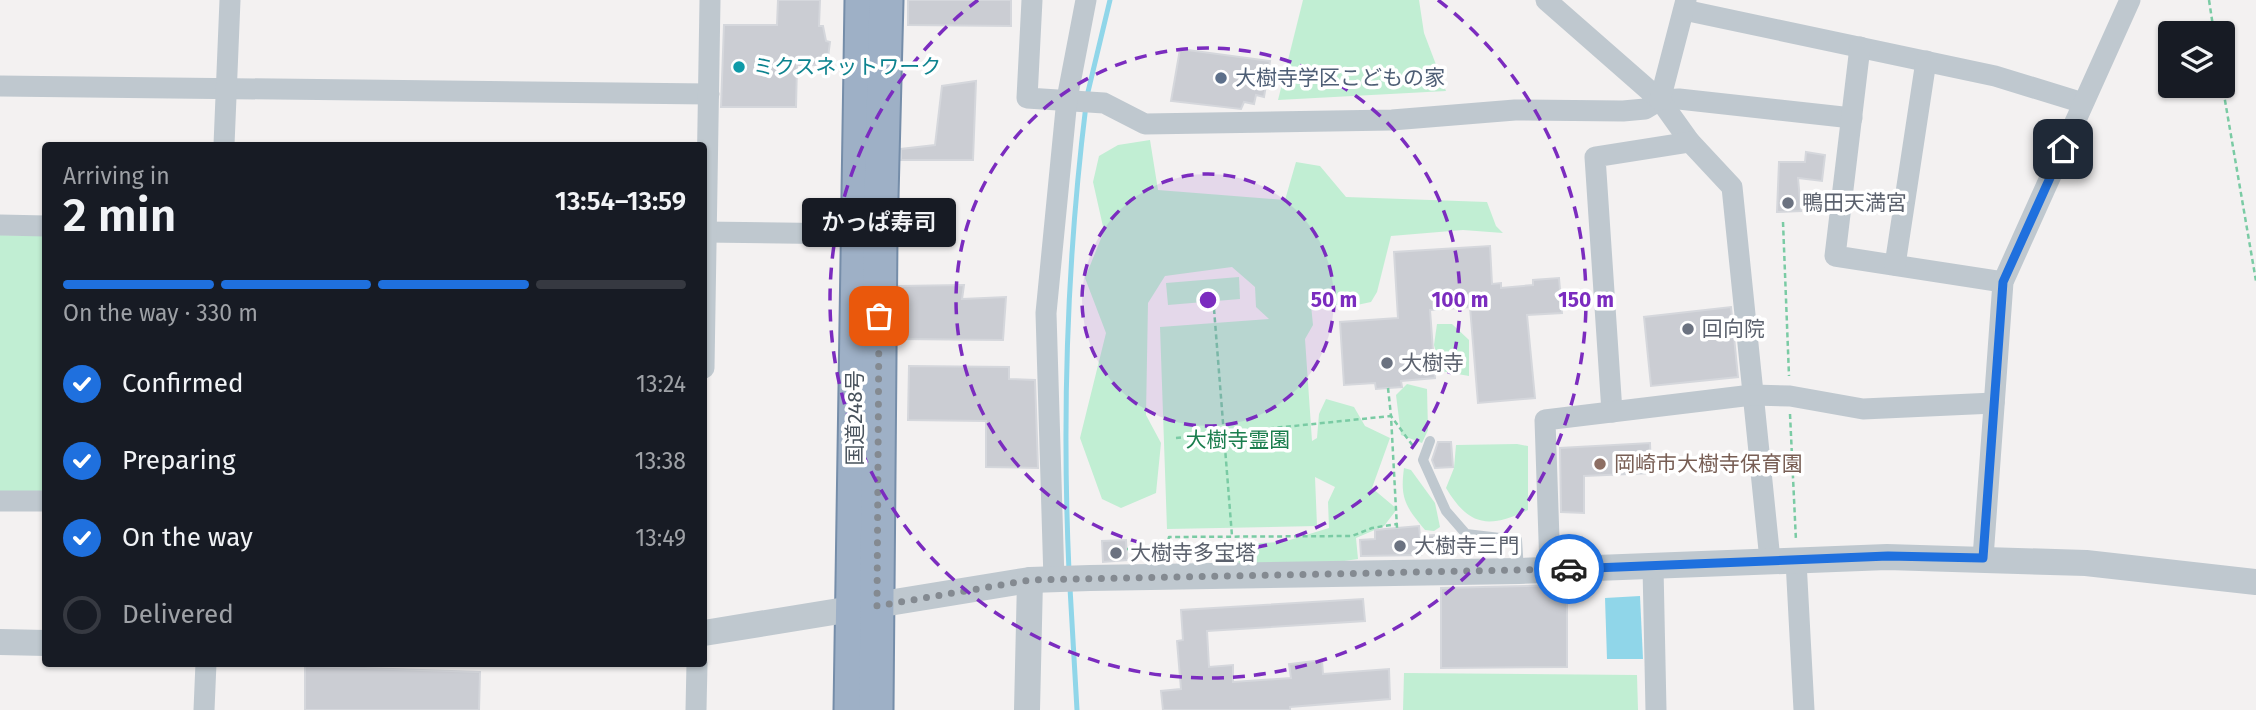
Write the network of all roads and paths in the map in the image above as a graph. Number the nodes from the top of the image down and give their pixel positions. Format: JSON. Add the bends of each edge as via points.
{"nodes":[{"id":1,"x":230,"y":0,"type":"edge"},
{"id":2,"x":710,"y":0,"type":"edge"},
{"id":3,"x":862,"y":0,"type":"edge"},
{"id":4,"x":886,"y":0,"type":"edge"},
{"id":5,"x":1032,"y":0,"type":"edge"},
{"id":6,"x":1086,"y":0,"type":"edge"},
{"id":7,"x":1546,"y":0,"type":"edge"},
{"id":8,"x":2130,"y":0,"type":"edge"},
{"id":9,"x":2208,"y":0,"type":"edge"},
{"id":10,"x":1685,"y":5,"type":"edge"},
{"id":11,"x":2212,"y":21,"type":"edge"},
{"id":12,"x":1860,"y":47,"type":"junction"},
{"id":13,"x":1926,"y":61,"type":"junction"},
{"id":14,"x":0,"y":86,"type":"edge"},
{"id":15,"x":227,"y":88,"type":"junction"},
{"id":16,"x":709,"y":94,"type":"junction"},
{"id":17,"x":2225,"y":98,"type":"edge"},
{"id":18,"x":1068,"y":99,"type":"junction"},
{"id":19,"x":1660,"y":100,"type":"junction"},
{"id":20,"x":2083,"y":103,"type":"junction"},
{"id":21,"x":1852,"y":118,"type":"junction"},
{"id":22,"x":224,"y":142,"type":"edge"},
{"id":23,"x":1690,"y":142,"type":"junction"},
{"id":24,"x":707,"y":163,"type":"edge"},
{"id":25,"x":0,"y":225,"type":"edge"},
{"id":26,"x":42,"y":226,"type":"edge"},
{"id":27,"x":707,"y":232,"type":"edge"},
{"id":28,"x":856,"y":233,"type":"junction"},
{"id":29,"x":1895,"y":265,"type":"junction"},
{"id":30,"x":2003,"y":282,"type":"junction"},
{"id":31,"x":2256,"y":282,"type":"edge"},
{"id":32,"x":1214,"y":309,"type":"dead end"},
{"id":33,"x":1388,"y":388,"type":"dead end"},
{"id":34,"x":1752,"y":394,"type":"junction"},
{"id":35,"x":1994,"y":403,"type":"junction"},
{"id":36,"x":1612,"y":412,"type":"junction"},
{"id":37,"x":1391,"y":416,"type":"junction"},
{"id":38,"x":1225,"y":434,"type":"junction"},
{"id":39,"x":1176,"y":438,"type":"dead end"},
{"id":40,"x":1430,"y":440,"type":"dead end"},
{"id":41,"x":1423,"y":460,"type":"junction"},
{"id":42,"x":0,"y":501,"type":"edge"},
{"id":43,"x":42,"y":501,"type":"edge"},
{"id":44,"x":1232,"y":537,"type":"junction"},
{"id":45,"x":1126,"y":549,"type":"dead end"},
{"id":46,"x":1983,"y":558,"type":"junction"},
{"id":47,"x":1783,"y":561,"type":"junction"},
{"id":48,"x":1653,"y":567,"type":"junction"},
{"id":49,"x":1550,"y":569,"type":"junction"},
{"id":50,"x":1519,"y":571,"type":"junction"},
{"id":51,"x":1042,"y":580,"type":"junction"},
{"id":52,"x":2256,"y":582,"type":"edge"},
{"id":53,"x":865,"y":608,"type":"junction"},
{"id":54,"x":707,"y":633,"type":"edge"},
{"id":55,"x":0,"y":642,"type":"edge"},
{"id":56,"x":42,"y":643,"type":"edge"},
{"id":57,"x":206,"y":667,"type":"edge"},
{"id":58,"x":697,"y":667,"type":"edge"},
{"id":59,"x":204,"y":710,"type":"edge"},
{"id":60,"x":696,"y":710,"type":"edge"},
{"id":61,"x":851,"y":710,"type":"edge"},
{"id":62,"x":876,"y":710,"type":"edge"},
{"id":63,"x":1027,"y":710,"type":"edge"},
{"id":64,"x":1656,"y":710,"type":"edge"},
{"id":65,"x":1804,"y":710,"type":"edge"}],
"edges":[{"from":1,"to":15,"type":"street"},
{"from":2,"to":16,"type":"street"},
{"from":3,"to":28,"type":"highway","name":"国道248号"},
{"from":4,"to":53,"type":"highway","name":"国道248号"},
{"from":5,"to":18,"type":"street","via":[[1027,98]]},
{"from":6,"to":18,"type":"street"},
{"from":7,"to":19,"type":"street"},
{"from":8,"to":20,"type":"street"},
{"from":9,"to":11,"type":"path"},
{"from":10,"to":12,"type":"street"},
{"from":10,"to":19,"type":"street"},
{"from":12,"to":13,"type":"street"},
{"from":12,"to":21,"type":"street"},
{"from":13,"to":20,"type":"street"},
{"from":13,"to":29,"type":"street"},
{"from":14,"to":15,"type":"street"},
{"from":15,"to":16,"type":"street"},
{"from":15,"to":22,"type":"street"},
{"from":16,"to":24,"type":"street"},
{"from":17,"to":31,"type":"path"},
{"from":18,"to":19,"type":"street","via":[[1104,103],[1145,124],[1392,120],[1515,110],[1623,111],[1645,109]]},
{"from":18,"to":51,"type":"street","via":[[1046,313]]},
{"from":19,"to":21,"type":"street"},
{"from":19,"to":23,"type":"street"},
{"from":20,"to":30,"type":"street"},
{"from":21,"to":29,"type":"street","via":[[1835,256]]},
{"from":23,"to":34,"type":"street","via":[[1732,187]]},
{"from":23,"to":36,"type":"street","via":[[1595,157]]},
{"from":25,"to":26,"type":"street"},
{"from":27,"to":28,"type":"street"},
{"from":28,"to":53,"type":"highway","name":"国道248号"},
{"from":29,"to":30,"type":"street"},
{"from":30,"to":35,"type":"street"},
{"from":32,"to":38,"type":"path"},
{"from":33,"to":37,"type":"path"},
{"from":34,"to":35,"type":"street","via":[[1863,409]]},
{"from":34,"to":36,"type":"street"},
{"from":34,"to":47,"type":"street"},
{"from":35,"to":46,"type":"street"},
{"from":36,"to":49,"type":"street","via":[[1545,420]]},
{"from":37,"to":38,"type":"path"},
{"from":37,"to":41,"type":"path"},
{"from":37,"to":44,"type":"path","via":[[1397,526],[1352,536]]},
{"from":38,"to":39,"type":"path"},
{"from":38,"to":44,"type":"path"},
{"from":40,"to":41,"type":"lane"},
{"from":41,"to":50,"type":"lane","via":[[1446,511],[1466,534],[1517,540]]},
{"from":42,"to":43,"type":"street"},
{"from":44,"to":45,"type":"path","via":[[1169,537],[1166,551]]},
{"from":46,"to":47,"type":"street"},
{"from":46,"to":52,"type":"street","via":[[2086,563]]},
{"from":47,"to":48,"type":"street"},
{"from":47,"to":65,"type":"street"},
{"from":48,"to":49,"type":"street"},
{"from":48,"to":64,"type":"street"},
{"from":49,"to":50,"type":"street"},
{"from":50,"to":51,"type":"street"},
{"from":51,"to":53,"type":"street"},
{"from":51,"to":63,"type":"street"},
{"from":53,"to":54,"type":"street"},
{"from":53,"to":61,"type":"highway","name":"国道248号"},
{"from":53,"to":62,"type":"highway","name":"国道248号"},
{"from":55,"to":56,"type":"street"},
{"from":57,"to":59,"type":"street"},
{"from":58,"to":60,"type":"street"}]}
